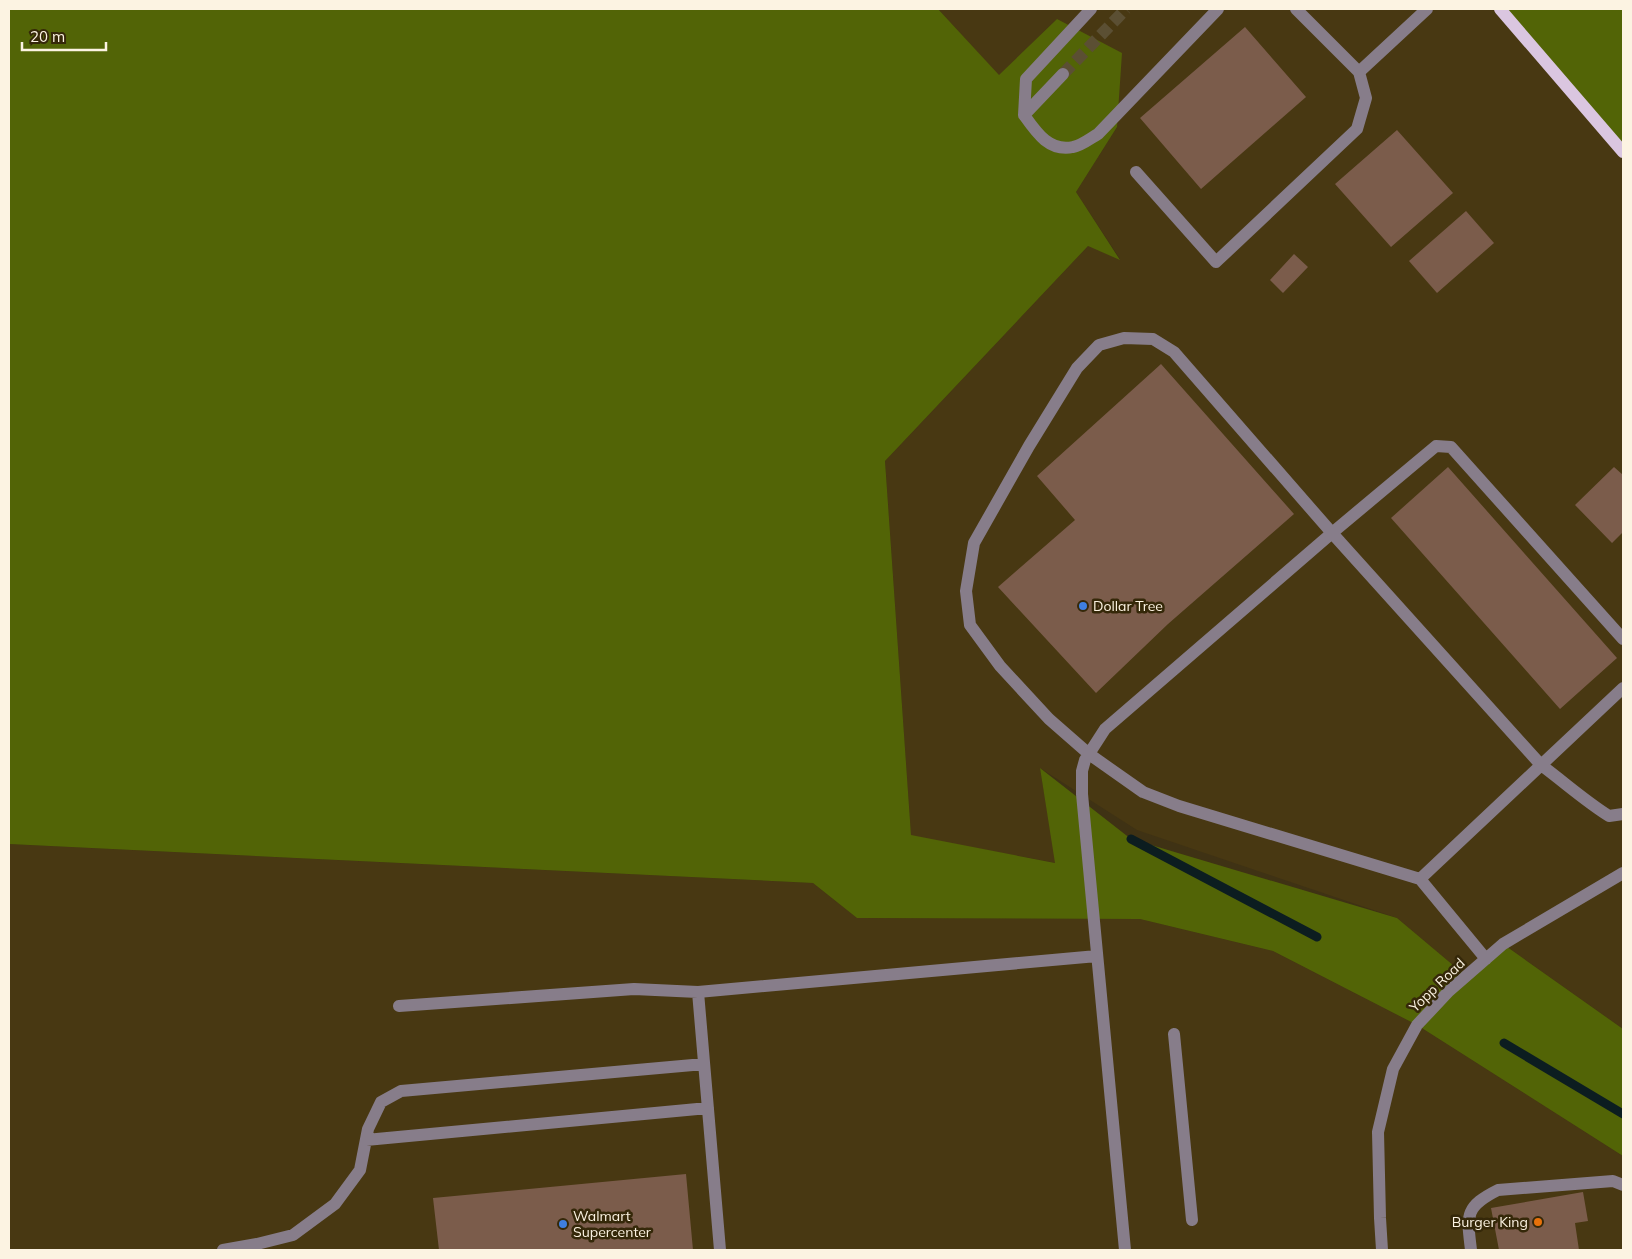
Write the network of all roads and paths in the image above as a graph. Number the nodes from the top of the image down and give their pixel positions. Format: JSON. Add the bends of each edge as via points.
{"nodes":[{"id":1,"x":1091,"y":9,"type":"edge"},
{"id":2,"x":1218,"y":9,"type":"edge"},
{"id":3,"x":1296,"y":9,"type":"edge"},
{"id":4,"x":1427,"y":9,"type":"edge"},
{"id":5,"x":1500,"y":9,"type":"edge"},
{"id":6,"x":1359,"y":72,"type":"junction"},
{"id":7,"x":1063,"y":74,"type":"tunnel mouth"},
{"id":8,"x":1024,"y":115,"type":"junction"},
{"id":9,"x":1623,"y":152,"type":"edge"},
{"id":10,"x":1136,"y":172,"type":"dead end"},
{"id":11,"x":1332,"y":533,"type":"junction"},
{"id":12,"x":1623,"y":640,"type":"edge"},
{"id":13,"x":1623,"y":688,"type":"edge"},
{"id":14,"x":1089,"y":754,"type":"junction"},
{"id":15,"x":1541,"y":765,"type":"junction"},
{"id":16,"x":1623,"y":814,"type":"edge"},
{"id":17,"x":1623,"y":873,"type":"edge"},
{"id":18,"x":1420,"y":878,"type":"junction"},
{"id":19,"x":1098,"y":956,"type":"junction"},
{"id":20,"x":1486,"y":959,"type":"junction"},
{"id":21,"x":698,"y":992,"type":"junction"},
{"id":22,"x":399,"y":1006,"type":"dead end"},
{"id":23,"x":1174,"y":1034,"type":"dead end"},
{"id":24,"x":704,"y":1064,"type":"junction"},
{"id":25,"x":708,"y":1108,"type":"junction"},
{"id":26,"x":366,"y":1140,"type":"junction"},
{"id":27,"x":1623,"y":1185,"type":"edge"},
{"id":28,"x":1192,"y":1220,"type":"dead end"},
{"id":29,"x":222,"y":1250,"type":"edge"},
{"id":30,"x":720,"y":1250,"type":"edge"},
{"id":31,"x":1125,"y":1250,"type":"edge"},
{"id":32,"x":1382,"y":1250,"type":"edge"},
{"id":33,"x":1471,"y":1250,"type":"edge"}],
"edges":[{"from":1,"to":8,"type":"street","via":[[1026,79]]},
{"from":2,"to":8,"type":"street","via":[[1098,134],[1074,147],[1056,147],[1041,138]]},
{"from":3,"to":6,"type":"street"},
{"from":4,"to":6,"type":"street"},
{"from":5,"to":9,"type":"main road"},
{"from":6,"to":10,"type":"street","via":[[1366,98],[1357,129],[1216,262]]},
{"from":7,"to":8,"type":"street"},
{"from":11,"to":12,"type":"street","via":[[1436,446],[1451,447]]},
{"from":11,"to":14,"type":"street","via":[[1105,729]]},
{"from":11,"to":14,"type":"street","via":[[1174,352],[1153,339],[1124,338],[1098,345],[1077,368],[974,543],[966,591],[970,625],[1000,666],[1049,720]]},
{"from":11,"to":15,"type":"street"},
{"from":13,"to":15,"type":"street"},
{"from":14,"to":18,"type":"street","via":[[1143,792],[1179,806]]},
{"from":14,"to":19,"type":"street","via":[[1082,771],[1082,794]]},
{"from":15,"to":16,"type":"street","via":[[1586,802],[1609,816]]},
{"from":15,"to":18,"type":"street"},
{"from":17,"to":20,"type":"street","name":"Yopp Road","via":[[1503,944]]},
{"from":18,"to":20,"type":"street"},
{"from":19,"to":21,"type":"street"},
{"from":19,"to":31,"type":"street"},
{"from":20,"to":32,"type":"street","name":"Yopp Road","via":[[1417,1024],[1393,1070],[1378,1132]]},
{"from":21,"to":22,"type":"street","via":[[634,989]]},
{"from":21,"to":24,"type":"street"},
{"from":23,"to":28,"type":"street"},
{"from":24,"to":25,"type":"street"},
{"from":24,"to":26,"type":"street","via":[[401,1091],[381,1102]]},
{"from":25,"to":26,"type":"street"},
{"from":25,"to":30,"type":"street"},
{"from":26,"to":29,"type":"street","via":[[360,1170],[335,1204],[294,1235]]},
{"from":27,"to":33,"type":"street","via":[[1613,1180],[1498,1190],[1470,1210]]}]}
